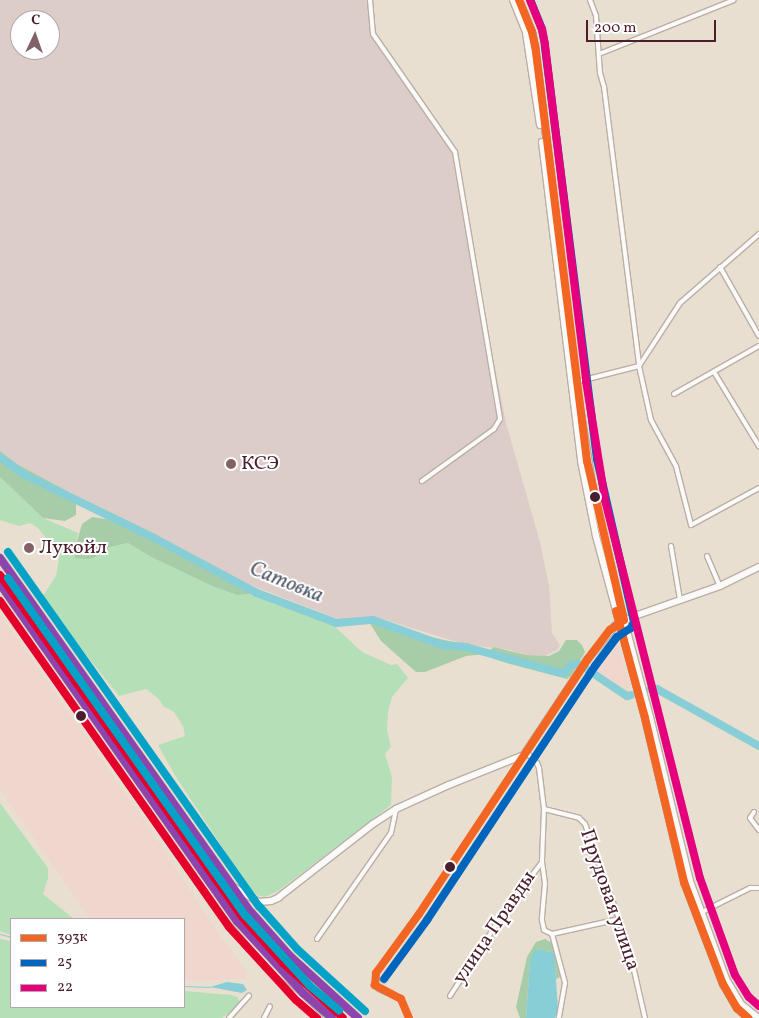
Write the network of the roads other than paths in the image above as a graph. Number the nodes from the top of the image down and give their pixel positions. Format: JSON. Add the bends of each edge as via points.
{"nodes":[{"id":1,"x":370,"y":0,"type":"edge"},
{"id":2,"x":513,"y":0,"type":"edge"},
{"id":3,"x":518,"y":0,"type":"edge"},
{"id":4,"x":590,"y":0,"type":"edge"},
{"id":5,"x":734,"y":0,"type":"edge"},
{"id":6,"x":599,"y":54,"type":"junction"},
{"id":7,"x":759,"y":234,"type":"edge"},
{"id":8,"x":720,"y":266,"type":"junction"},
{"id":9,"x":759,"y":336,"type":"edge"},
{"id":10,"x":759,"y":346,"type":"edge"},
{"id":11,"x":639,"y":366,"type":"junction"},
{"id":12,"x":714,"y":372,"type":"junction"},
{"id":13,"x":576,"y":382,"type":"junction"},
{"id":14,"x":674,"y":394,"type":"dead end"},
{"id":15,"x":759,"y":446,"type":"edge"},
{"id":16,"x":422,"y":481,"type":"dead end"},
{"id":17,"x":759,"y":488,"type":"edge"},
{"id":18,"x":671,"y":546,"type":"dead end"},
{"id":19,"x":707,"y":556,"type":"dead end"},
{"id":20,"x":0,"y":558,"type":"edge"},
{"id":21,"x":759,"y":567,"type":"edge"},
{"id":22,"x":0,"y":584,"type":"edge"},
{"id":23,"x":720,"y":586,"type":"junction"},
{"id":24,"x":0,"y":600,"type":"edge"},
{"id":25,"x":680,"y":601,"type":"junction"},
{"id":26,"x":622,"y":621,"type":"junction"},
{"id":27,"x":525,"y":753,"type":"junction"},
{"id":28,"x":544,"y":809,"type":"junction"},
{"id":29,"x":396,"y":810,"type":"junction"},
{"id":30,"x":754,"y":812,"type":"dead end"},
{"id":31,"x":759,"y":830,"type":"edge"},
{"id":32,"x":542,"y":862,"type":"junction"},
{"id":33,"x":230,"y":884,"type":"junction"},
{"id":34,"x":759,"y":888,"type":"edge"},
{"id":35,"x":700,"y":912,"type":"junction"},
{"id":36,"x":619,"y":919,"type":"junction"},
{"id":37,"x":552,"y":934,"type":"junction"},
{"id":38,"x":317,"y":939,"type":"dead end"},
{"id":39,"x":249,"y":996,"type":"dead end"},
{"id":40,"x":450,"y":996,"type":"dead end"},
{"id":41,"x":270,"y":1006,"type":"dead end"},
{"id":42,"x":743,"y":1017,"type":"edge"},
{"id":43,"x":229,"y":1018,"type":"edge"},
{"id":44,"x":264,"y":1018,"type":"edge"},
{"id":45,"x":320,"y":1018,"type":"edge"},
{"id":46,"x":332,"y":1018,"type":"edge"},
{"id":47,"x":358,"y":1018,"type":"edge"},
{"id":48,"x":410,"y":1018,"type":"edge"},
{"id":49,"x":559,"y":1018,"type":"edge"},
{"id":50,"x":645,"y":1018,"type":"edge"},
{"id":51,"x":758,"y":1018,"type":"edge"}],
"edges":[{"from":1,"to":16,"type":"street","via":[[373,34],[455,152],[500,419],[494,429]]},
{"from":2,"to":26,"type":"main road","via":[[526,33],[531,58],[581,461],[596,536]]},
{"from":3,"to":13,"type":"main road","via":[[535,46]]},
{"from":4,"to":6,"type":"street","via":[[596,16]]},
{"from":5,"to":6,"type":"street"},
{"from":6,"to":11,"type":"street"},
{"from":7,"to":8,"type":"street"},
{"from":8,"to":9,"type":"street"},
{"from":8,"to":11,"type":"street","via":[[680,303]]},
{"from":10,"to":12,"type":"street"},
{"from":11,"to":13,"type":"street"},
{"from":11,"to":17,"type":"street","via":[[651,420],[676,466],[691,526]]},
{"from":12,"to":14,"type":"street"},
{"from":12,"to":15,"type":"street"},
{"from":13,"to":26,"type":"main road","via":[[595,502]]},
{"from":18,"to":25,"type":"street"},
{"from":19,"to":23,"type":"street"},
{"from":20,"to":33,"type":"main road"},
{"from":21,"to":23,"type":"main road"},
{"from":22,"to":46,"type":"main road","via":[[237,921],[303,993]]},
{"from":23,"to":25,"type":"main road"},
{"from":24,"to":45,"type":"street","via":[[212,904],[264,966]]},
{"from":25,"to":26,"type":"main road"},
{"from":26,"to":27,"type":"main road","via":[[610,630],[587,660]]},
{"from":26,"to":35,"type":"main road"},
{"from":26,"to":42,"type":"main road","via":[[684,882],[723,984]]},
{"from":27,"to":28,"type":"street","via":[[538,765]]},
{"from":27,"to":29,"type":"main road"},
{"from":27,"to":48,"type":"street","via":[[419,914],[376,973],[375,985],[401,998]]},
{"from":28,"to":32,"type":"street"},
{"from":28,"to":36,"type":"street","name":"Прудовая улица","via":[[579,818],[585,824]]},
{"from":29,"to":33,"type":"main road","via":[[373,824],[278,898],[265,902],[252,899]]},
{"from":29,"to":38,"type":"street","via":[[391,833]]},
{"from":30,"to":31,"type":"street","via":[[750,818]]},
{"from":32,"to":37,"type":"street","via":[[542,925]]},
{"from":32,"to":40,"type":"street","name":"улица Правды","via":[[505,911]]},
{"from":33,"to":47,"type":"main road","via":[[268,934]]},
{"from":34,"to":35,"type":"street","via":[[750,888]]},
{"from":35,"to":51,"type":"main road","via":[[735,995]]},
{"from":36,"to":37,"type":"street"},
{"from":36,"to":50,"type":"street","name":"Прудовая улица"},
{"from":37,"to":49,"type":"street","via":[[565,984]]},
{"from":39,"to":43,"type":"street"},
{"from":41,"to":44,"type":"street"}]}
